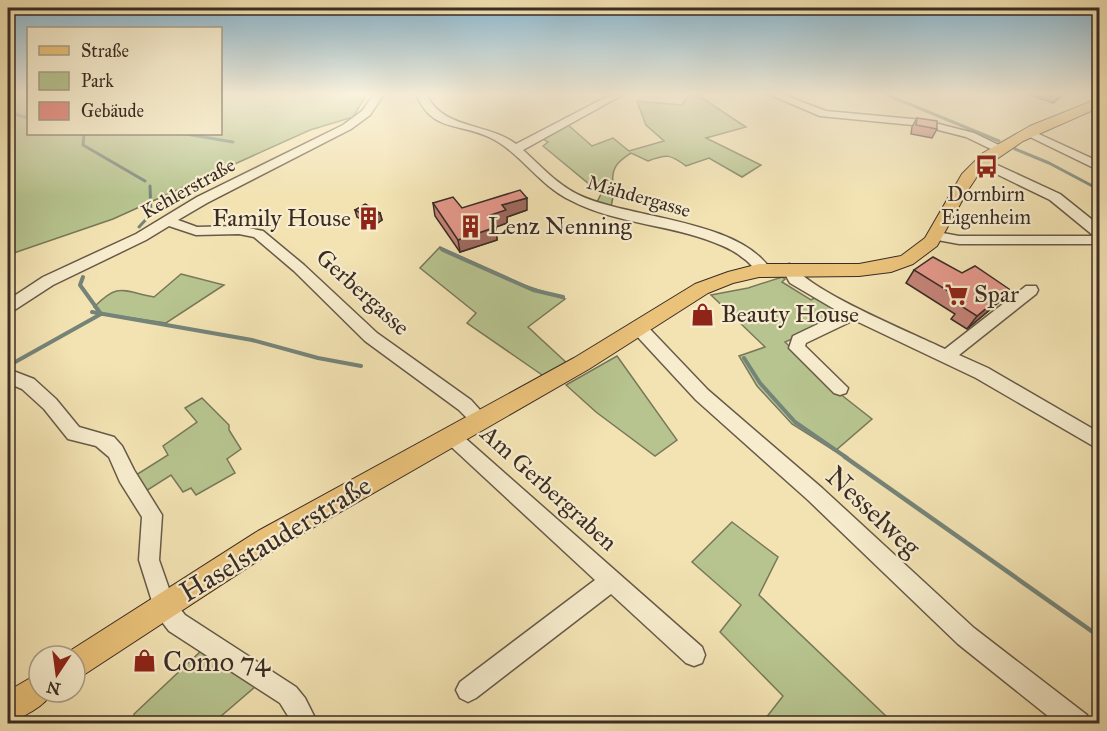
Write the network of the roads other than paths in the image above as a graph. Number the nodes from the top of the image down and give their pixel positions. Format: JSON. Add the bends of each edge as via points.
{"nodes":[{"id":1,"x":344,"y":128,"type":"edge"},
{"id":2,"x":470,"y":128,"type":"edge"},
{"id":3,"x":555,"y":128,"type":"edge"},
{"id":4,"x":943,"y":128,"type":"edge"},
{"id":5,"x":1040,"y":128,"type":"edge"},
{"id":6,"x":1030,"y":133,"type":"junction"},
{"id":7,"x":1001,"y":148,"type":"junction"},
{"id":8,"x":514,"y":150,"type":"junction"},
{"id":9,"x":982,"y":162,"type":"junction"},
{"id":10,"x":1100,"y":167,"type":"edge"},
{"id":11,"x":168,"y":222,"type":"junction"},
{"id":12,"x":1100,"y":233,"type":"edge"},
{"id":13,"x":937,"y":236,"type":"junction"},
{"id":14,"x":1100,"y":240,"type":"edge"},
{"id":15,"x":789,"y":269,"type":"junction"},
{"id":16,"x":764,"y":270,"type":"junction"},
{"id":17,"x":1031,"y":290,"type":"dead end"},
{"id":18,"x":8,"y":307,"type":"edge"},
{"id":19,"x":854,"y":313,"type":"junction"},
{"id":20,"x":640,"y":329,"type":"junction"},
{"id":21,"x":947,"y":356,"type":"junction"},
{"id":22,"x":8,"y":376,"type":"edge"},
{"id":23,"x":840,"y":388,"type":"dead end"},
{"id":24,"x":480,"y":420,"type":"junction"},
{"id":25,"x":452,"y":436,"type":"junction"},
{"id":26,"x":1100,"y":442,"type":"edge"},
{"id":27,"x":610,"y":581,"type":"junction"},
{"id":28,"x":164,"y":606,"type":"junction"},
{"id":29,"x":694,"y":655,"type":"dead end"},
{"id":30,"x":87,"y":656,"type":"edge"},
{"id":31,"x":468,"y":690,"type":"dead end"},
{"id":32,"x":27,"y":696,"type":"edge"},
{"id":33,"x":8,"y":708,"type":"edge"},
{"id":34,"x":306,"y":723,"type":"edge"},
{"id":35,"x":1078,"y":723,"type":"edge"}],
"edges":[{"from":1,"to":11,"type":"street","name":"Kehlerstraße","via":[[202,200]]},
{"from":2,"to":8,"type":"street","name":"Mähdergasse","via":[[490,134]]},
{"from":3,"to":8,"type":"street"},
{"from":4,"to":7,"type":"street"},
{"from":5,"to":6,"type":"main road"},
{"from":6,"to":7,"type":"main road"},
{"from":6,"to":10,"type":"street"},
{"from":7,"to":9,"type":"main road"},
{"from":8,"to":16,"type":"street","name":"Mähdergasse","via":[[575,198],[719,238],[741,248]]},
{"from":9,"to":12,"type":"street","via":[[1055,197]]},
{"from":9,"to":13,"type":"main road","via":[[963,183]]},
{"from":11,"to":18,"type":"street","name":"Kehlerstraße","via":[[48,280]]},
{"from":11,"to":24,"type":"street","name":"Gerbergasse","via":[[196,231],[239,230],[258,234],[371,337]]},
{"from":13,"to":14,"type":"street","via":[[959,240]]},
{"from":13,"to":15,"type":"main road","name":"Haselstauderstraße","via":[[923,251],[893,265],[848,270]]},
{"from":15,"to":16,"type":"main road","name":"Haselstauderstraße"},
{"from":15,"to":19,"type":"street","via":[[795,279]]},
{"from":16,"to":20,"type":"main road","name":"Haselstauderstraße","via":[[707,285]]},
{"from":17,"to":21,"type":"street"},
{"from":19,"to":21,"type":"street"},
{"from":19,"to":23,"type":"street","via":[[799,340],[797,348]]},
{"from":20,"to":24,"type":"main road","name":"Haselstauderstraße"},
{"from":20,"to":35,"type":"street","name":"Nesselweg","via":[[702,395],[815,494],[966,636]]},
{"from":21,"to":26,"type":"street"},
{"from":22,"to":28,"type":"street","via":[[28,384],[50,404],[70,431],[108,443],[116,452],[149,509],[149,560]]},
{"from":24,"to":25,"type":"main road","name":"Haselstauderstraße"},
{"from":25,"to":27,"type":"street","name":"Am Gerbergraben"},
{"from":25,"to":28,"type":"main road","name":"Haselstauderstraße","via":[[273,536]]},
{"from":27,"to":29,"type":"street","name":"Am Gerbergraben"},
{"from":27,"to":31,"type":"street","name":"Am Gerbergraben"},
{"from":28,"to":30,"type":"main road","name":"Haselstauderstraße"},
{"from":28,"to":34,"type":"street","via":[[177,623],[288,695]]},
{"from":32,"to":33,"type":"main road"}]}
